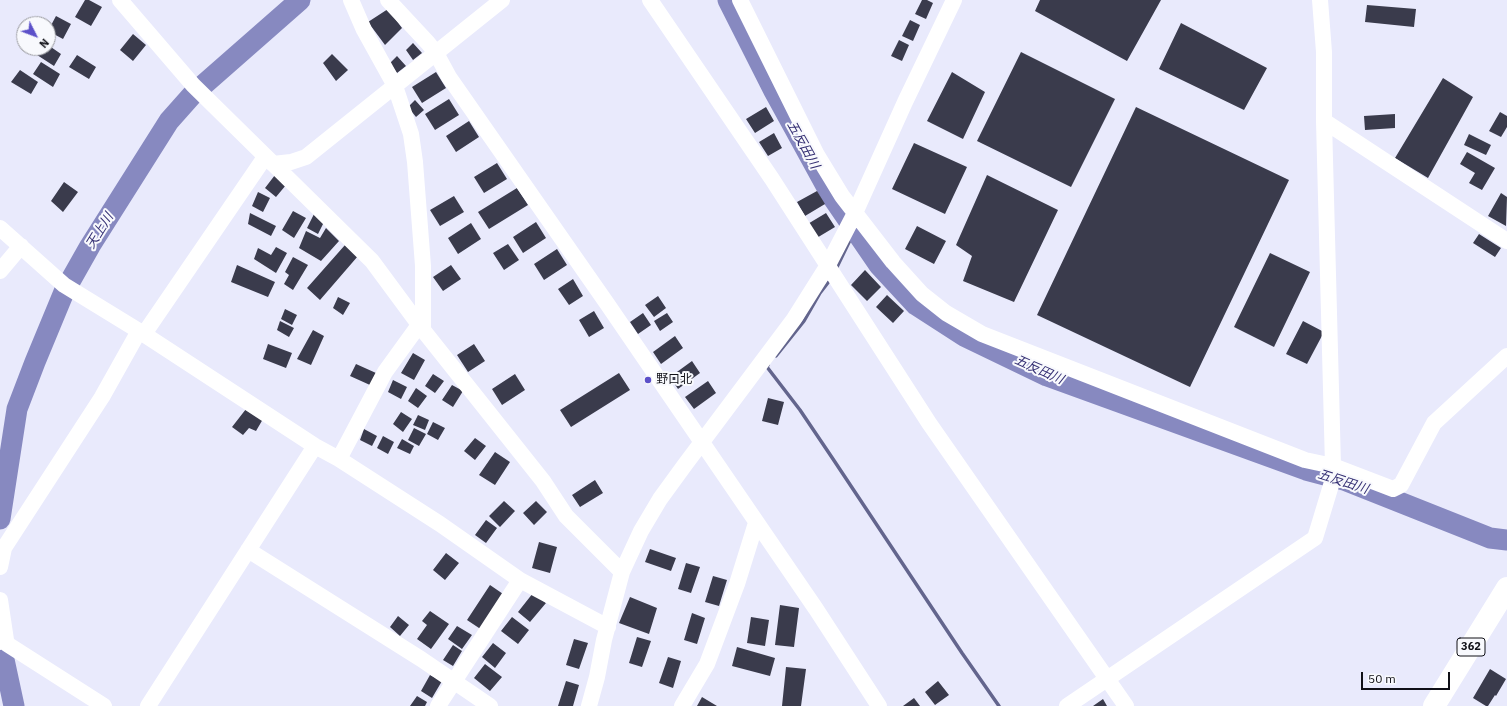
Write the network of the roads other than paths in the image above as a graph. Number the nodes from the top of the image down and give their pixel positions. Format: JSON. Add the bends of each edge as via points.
{"nodes":[{"id":1,"x":120,"y":0,"type":"edge"},
{"id":2,"x":351,"y":0,"type":"edge"},
{"id":3,"x":388,"y":0,"type":"edge"},
{"id":4,"x":502,"y":0,"type":"edge"},
{"id":5,"x":650,"y":0,"type":"edge"},
{"id":6,"x":740,"y":0,"type":"edge"},
{"id":7,"x":954,"y":0,"type":"edge"},
{"id":8,"x":1320,"y":0,"type":"edge"},
{"id":9,"x":436,"y":53,"type":"junction"},
{"id":10,"x":395,"y":86,"type":"junction"},
{"id":11,"x":1324,"y":121,"type":"junction"},
{"id":12,"x":269,"y":160,"type":"junction"},
{"id":13,"x":851,"y":220,"type":"junction"},
{"id":14,"x":0,"y":228,"type":"edge"},
{"id":15,"x":1507,"y":241,"type":"edge"},
{"id":16,"x":21,"y":246,"type":"junction"},
{"id":17,"x":832,"y":270,"type":"junction"},
{"id":18,"x":0,"y":271,"type":"edge"},
{"id":19,"x":421,"y":328,"type":"junction"},
{"id":20,"x":142,"y":333,"type":"junction"},
{"id":21,"x":1507,"y":356,"type":"edge"},
{"id":22,"x":702,"y":443,"type":"junction"},
{"id":23,"x":315,"y":446,"type":"junction"},
{"id":24,"x":339,"y":459,"type":"junction"},
{"id":25,"x":1333,"y":472,"type":"junction"},
{"id":26,"x":756,"y":523,"type":"junction"},
{"id":27,"x":248,"y":550,"type":"junction"},
{"id":28,"x":0,"y":567,"type":"edge"},
{"id":29,"x":622,"y":572,"type":"junction"},
{"id":30,"x":520,"y":580,"type":"junction"},
{"id":31,"x":1507,"y":588,"type":"edge"},
{"id":32,"x":0,"y":600,"type":"edge"},
{"id":33,"x":608,"y":627,"type":"junction"},
{"id":34,"x":4,"y":641,"type":"edge"},
{"id":35,"x":1108,"y":678,"type":"junction"},
{"id":36,"x":454,"y":682,"type":"junction"},
{"id":37,"x":104,"y":706,"type":"edge"},
{"id":38,"x":148,"y":706,"type":"edge"},
{"id":39,"x":438,"y":706,"type":"edge"},
{"id":40,"x":490,"y":706,"type":"edge"},
{"id":41,"x":589,"y":706,"type":"edge"},
{"id":42,"x":682,"y":706,"type":"edge"},
{"id":43,"x":879,"y":706,"type":"edge"},
{"id":44,"x":1067,"y":706,"type":"edge"},
{"id":45,"x":1126,"y":706,"type":"edge"},
{"id":46,"x":1434,"y":706,"type":"edge"}],
"edges":[{"from":1,"to":12,"type":"street","via":[[200,92]]},
{"from":2,"to":10,"type":"street","via":[[364,30]]},
{"from":3,"to":9,"type":"street"},
{"from":4,"to":9,"type":"street"},
{"from":5,"to":17,"type":"street"},
{"from":6,"to":13,"type":"street","via":[[817,155],[842,196]]},
{"from":7,"to":13,"type":"street"},
{"from":8,"to":11,"type":"street","via":[[1324,52]]},
{"from":9,"to":10,"type":"street"},
{"from":9,"to":22,"type":"street","via":[[449,77],[583,267]]},
{"from":10,"to":12,"type":"street","via":[[306,157],[291,162]]},
{"from":10,"to":19,"type":"street","via":[[411,134],[415,162],[423,266]]},
{"from":11,"to":15,"type":"street"},
{"from":11,"to":25,"type":"street"},
{"from":12,"to":19,"type":"street","via":[[372,261]]},
{"from":12,"to":20,"type":"street"},
{"from":13,"to":17,"type":"street"},
{"from":13,"to":25,"type":"street","via":[[922,294],[946,313],[982,334]]},
{"from":14,"to":16,"type":"street"},
{"from":16,"to":18,"type":"street"},
{"from":16,"to":20,"type":"street","via":[[68,287]]},
{"from":17,"to":22,"type":"street"},
{"from":17,"to":35,"type":"street","via":[[929,423]]},
{"from":19,"to":24,"type":"street","via":[[385,372]]},
{"from":19,"to":29,"type":"street","via":[[543,481],[566,516]]},
{"from":20,"to":23,"type":"street"},
{"from":20,"to":28,"type":"street","via":[[4,548]]},
{"from":21,"to":25,"type":"street","via":[[1434,423],[1401,485],[1393,489]]},
{"from":22,"to":26,"type":"street"},
{"from":22,"to":29,"type":"street","via":[[660,499],[641,531]]},
{"from":23,"to":24,"type":"street"},
{"from":23,"to":27,"type":"street"},
{"from":24,"to":30,"type":"street","via":[[440,524]]},
{"from":25,"to":35,"type":"street","via":[[1314,538]]},
{"from":26,"to":42,"type":"street","via":[[710,658]]},
{"from":26,"to":43,"type":"street"},
{"from":27,"to":36,"type":"street"},
{"from":27,"to":38,"type":"street"},
{"from":29,"to":33,"type":"street"},
{"from":30,"to":33,"type":"street"},
{"from":30,"to":36,"type":"street"},
{"from":31,"to":46,"type":"highway","number":"362"},
{"from":32,"to":34,"type":"street"},
{"from":33,"to":41,"type":"street"},
{"from":34,"to":37,"type":"street"},
{"from":35,"to":44,"type":"street"},
{"from":35,"to":45,"type":"street"},
{"from":36,"to":39,"type":"street"},
{"from":36,"to":40,"type":"street"}]}
